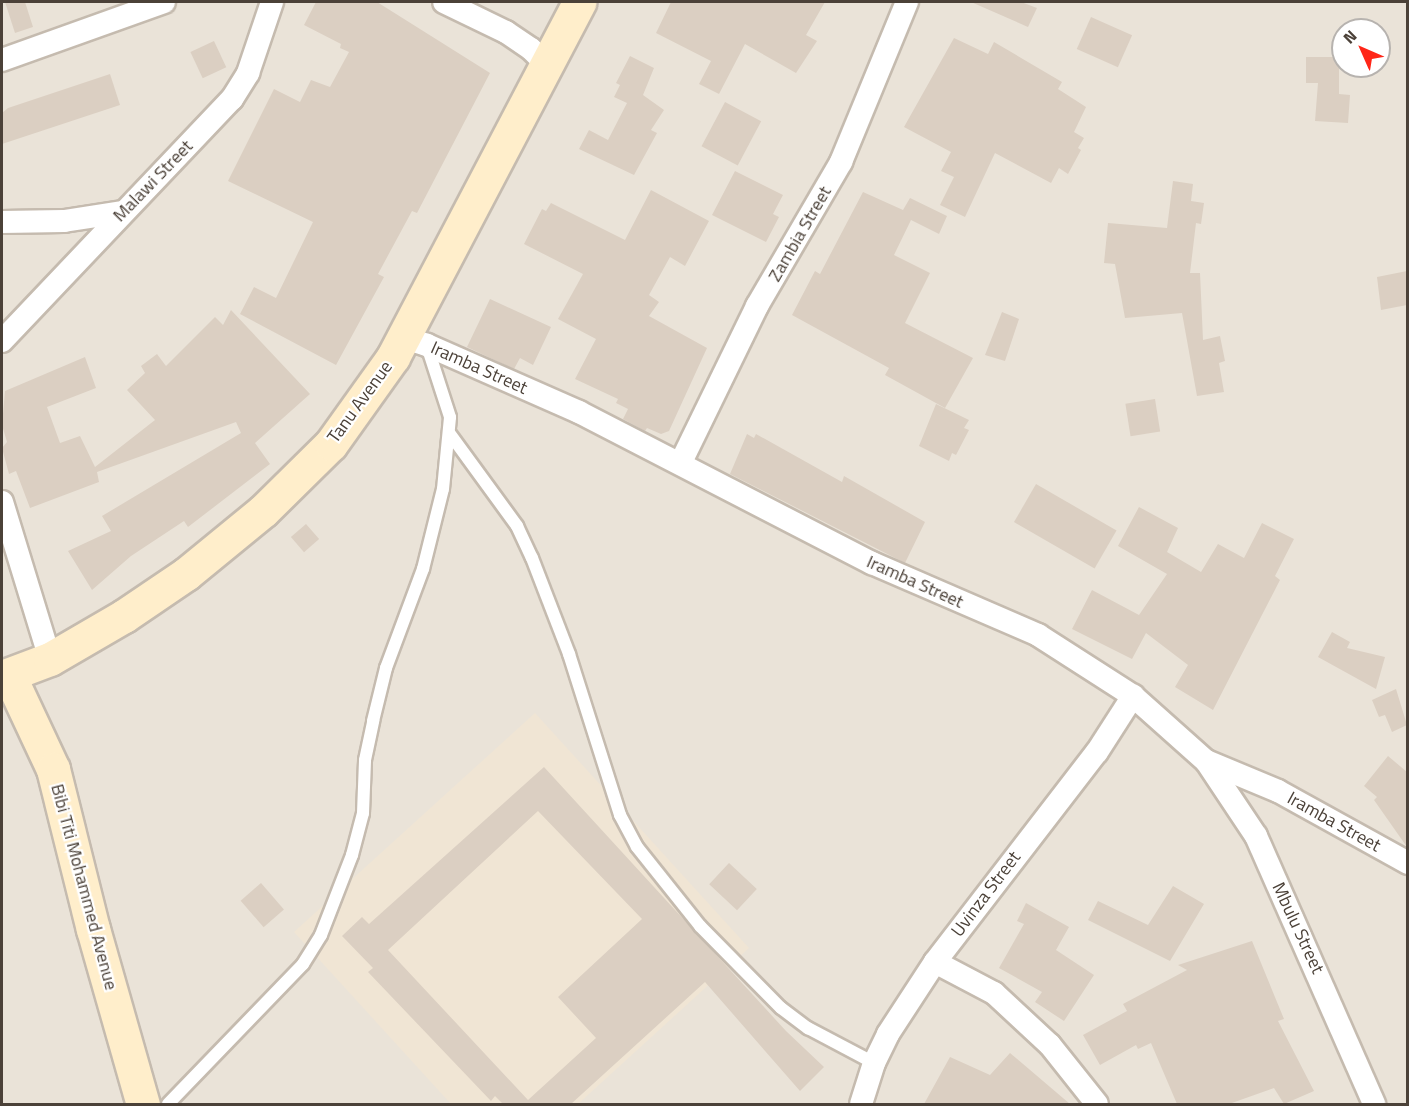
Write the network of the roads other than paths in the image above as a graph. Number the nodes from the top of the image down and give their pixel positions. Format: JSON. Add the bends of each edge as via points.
{"nodes":[{"id":1,"x":164,"y":2,"type":"edge"},
{"id":2,"x":272,"y":2,"type":"edge"},
{"id":3,"x":444,"y":2,"type":"edge"},
{"id":4,"x":579,"y":2,"type":"edge"},
{"id":5,"x":908,"y":2,"type":"edge"},
{"id":6,"x":2,"y":60,"type":"edge"},
{"id":7,"x":547,"y":65,"type":"junction"},
{"id":8,"x":123,"y":212,"type":"junction"},
{"id":9,"x":2,"y":222,"type":"edge"},
{"id":10,"x":2,"y":341,"type":"edge"},
{"id":11,"x":414,"y":341,"type":"junction"},
{"id":12,"x":450,"y":434,"type":"junction"},
{"id":13,"x":681,"y":462,"type":"junction"},
{"id":14,"x":2,"y":502,"type":"edge"},
{"id":15,"x":50,"y":659,"type":"junction"},
{"id":16,"x":5,"y":676,"type":"edge"},
{"id":17,"x":1134,"y":696,"type":"junction"},
{"id":18,"x":1206,"y":760,"type":"junction"},
{"id":19,"x":1407,"y":863,"type":"edge"},
{"id":20,"x":935,"y":962,"type":"junction"},
{"id":21,"x":874,"y":1063,"type":"junction"},
{"id":22,"x":143,"y":1104,"type":"edge"},
{"id":23,"x":168,"y":1104,"type":"edge"},
{"id":24,"x":861,"y":1104,"type":"edge"},
{"id":25,"x":1097,"y":1104,"type":"edge"},
{"id":26,"x":1374,"y":1104,"type":"edge"}],
"edges":[{"from":1,"to":6,"type":"street"},
{"from":2,"to":8,"type":"street","name":"Malawi Street","via":[[248,73],[232,99]]},
{"from":3,"to":7,"type":"street","via":[[506,32]]},
{"from":4,"to":7,"type":"street","name":"Tanu Avenue"},
{"from":5,"to":13,"type":"street","name":"Zambia Street","via":[[841,162],[757,306]]},
{"from":7,"to":11,"type":"street","name":"Tanu Avenue"},
{"from":8,"to":9,"type":"street","via":[[64,221]]},
{"from":8,"to":10,"type":"street","name":"Malawi Street"},
{"from":11,"to":12,"type":"lane","via":[[445,393]]},
{"from":11,"to":13,"type":"street","name":"Iramba Street"},
{"from":11,"to":15,"type":"street","name":"Tanu Avenue","via":[[393,357],[331,444],[263,511],[186,574]]},
{"from":12,"to":21,"type":"lane","via":[[517,526],[532,558],[557,620],[620,815],[637,847],[700,926],[781,1008],[808,1028]]},
{"from":12,"to":23,"type":"lane","via":[[443,489],[423,569],[386,668],[373,721],[361,823],[321,935],[291,981]]},
{"from":13,"to":17,"type":"street","name":"Iramba Street","via":[[872,563],[1038,635]]},
{"from":14,"to":15,"type":"street"},
{"from":15,"to":16,"type":"street","name":"Tanu Avenue"},
{"from":16,"to":22,"type":"street","name":"Bibi Titi Mohammed Avenue","via":[[53,769]]},
{"from":17,"to":18,"type":"street","name":"Iramba Street"},
{"from":17,"to":20,"type":"street","name":"Uvinza Street","via":[[1097,752]]},
{"from":18,"to":19,"type":"street","name":"Iramba Street","via":[[1278,791]]},
{"from":18,"to":26,"type":"street","name":"Mbulu Street","via":[[1256,836]]},
{"from":20,"to":21,"type":"street","name":"Uvinza Street"},
{"from":20,"to":25,"type":"street","via":[[994,993],[1050,1045]]},
{"from":21,"to":24,"type":"street","name":"Uvinza Street"}]}
